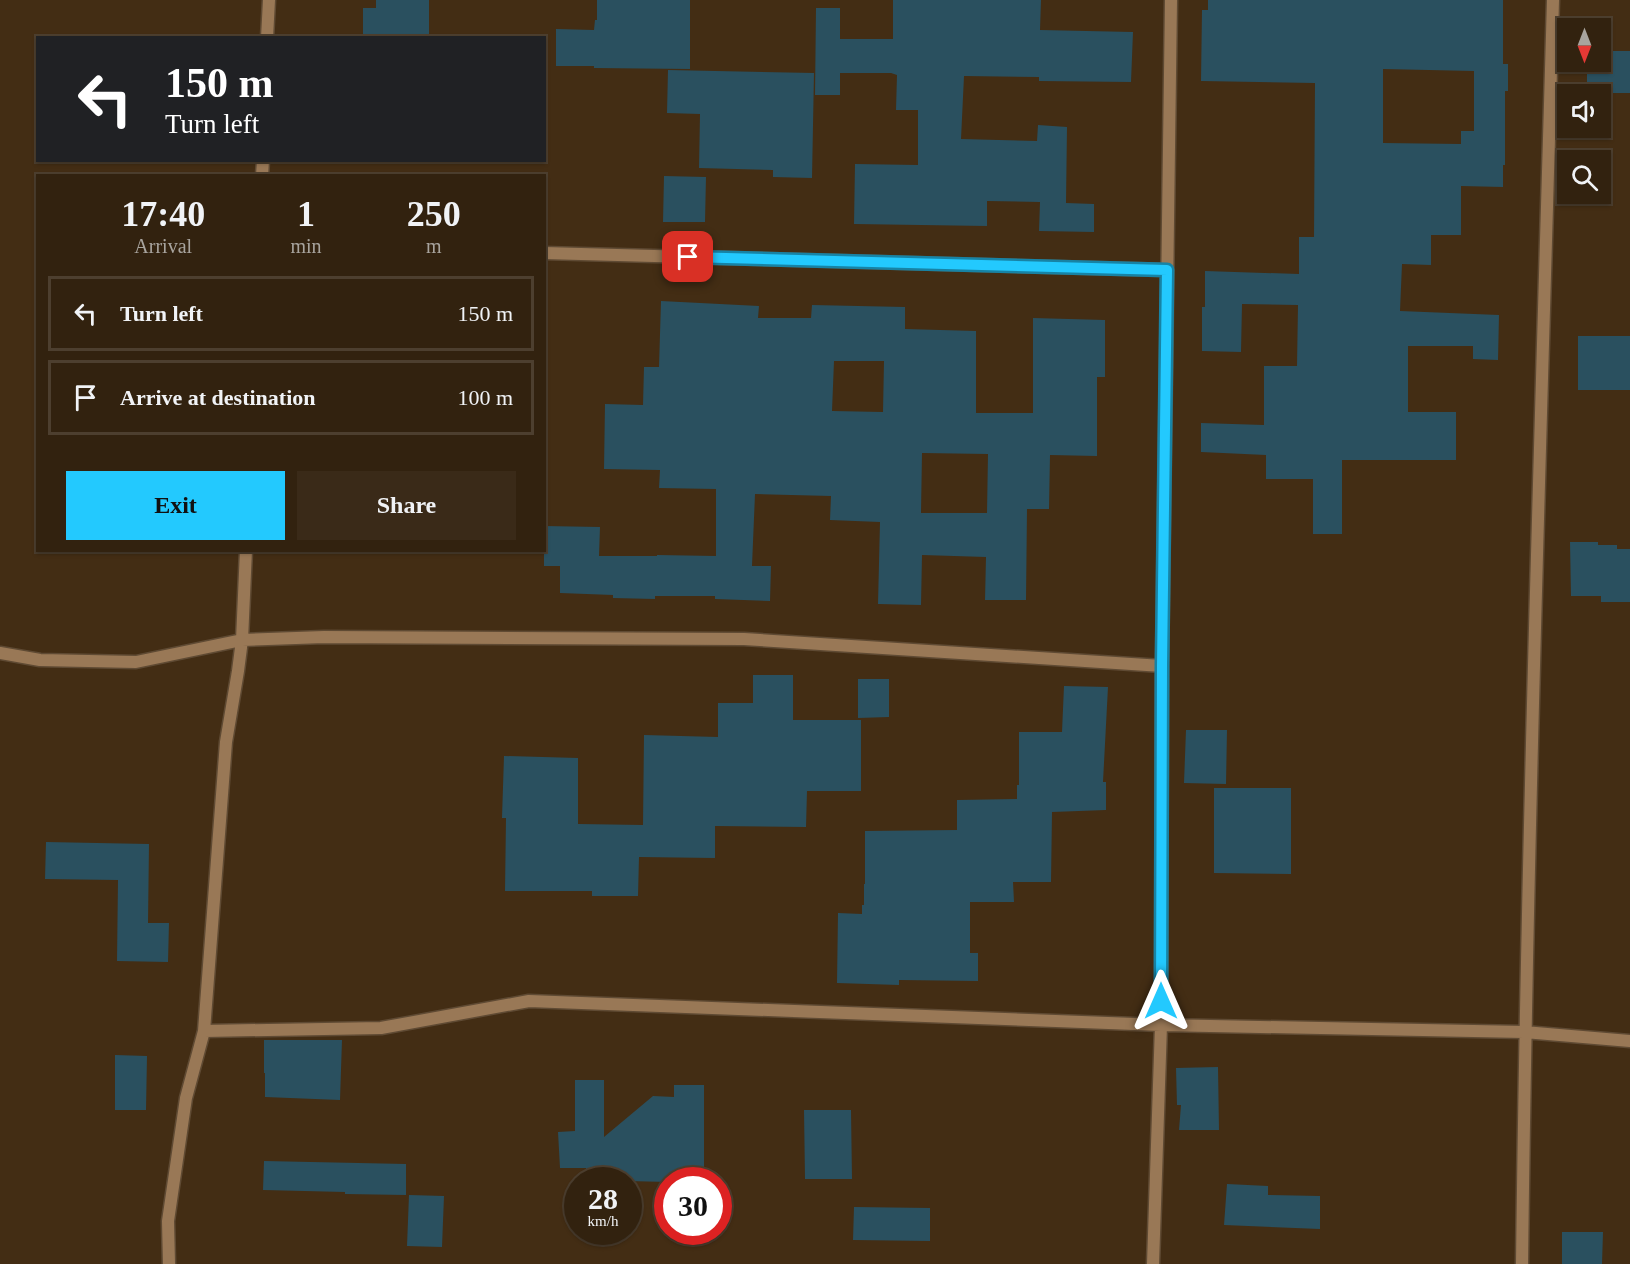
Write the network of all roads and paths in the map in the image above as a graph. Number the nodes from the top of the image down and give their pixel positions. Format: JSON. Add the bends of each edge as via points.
{"nodes":[{"id":1,"x":269,"y":0,"type":"edge"},
{"id":2,"x":1171,"y":0,"type":"edge"},
{"id":3,"x":1553,"y":0,"type":"edge"},
{"id":4,"x":267,"y":36,"type":"edge"},
{"id":5,"x":546,"y":253,"type":"edge"},
{"id":6,"x":1167,"y":270,"type":"junction"},
{"id":7,"x":246,"y":552,"type":"edge"},
{"id":8,"x":242,"y":640,"type":"junction"},
{"id":9,"x":0,"y":653,"type":"edge"},
{"id":10,"x":1162,"y":666,"type":"junction"},
{"id":11,"x":1161,"y":1025,"type":"junction"},
{"id":12,"x":204,"y":1031,"type":"junction"},
{"id":13,"x":1524,"y":1032,"type":"junction"},
{"id":14,"x":1630,"y":1041,"type":"edge"},
{"id":15,"x":169,"y":1264,"type":"edge"},
{"id":16,"x":1153,"y":1264,"type":"edge"},
{"id":17,"x":1522,"y":1264,"type":"edge"}],
"edges":[{"from":1,"to":4,"type":"street"},
{"from":2,"to":6,"type":"street"},
{"from":3,"to":13,"type":"street"},
{"from":5,"to":6,"type":"street"},
{"from":6,"to":10,"type":"street"},
{"from":7,"to":8,"type":"street"},
{"from":8,"to":9,"type":"street","via":[[136,662],[40,660]]},
{"from":8,"to":10,"type":"street","via":[[744,639]]},
{"from":8,"to":12,"type":"street","via":[[226,742]]},
{"from":10,"to":11,"type":"street"},
{"from":11,"to":12,"type":"street","via":[[529,1001],[381,1028]]},
{"from":11,"to":13,"type":"street"},
{"from":11,"to":16,"type":"street"},
{"from":12,"to":15,"type":"street","via":[[186,1098],[168,1221]]},
{"from":13,"to":14,"type":"street"},
{"from":13,"to":17,"type":"street"}]}
